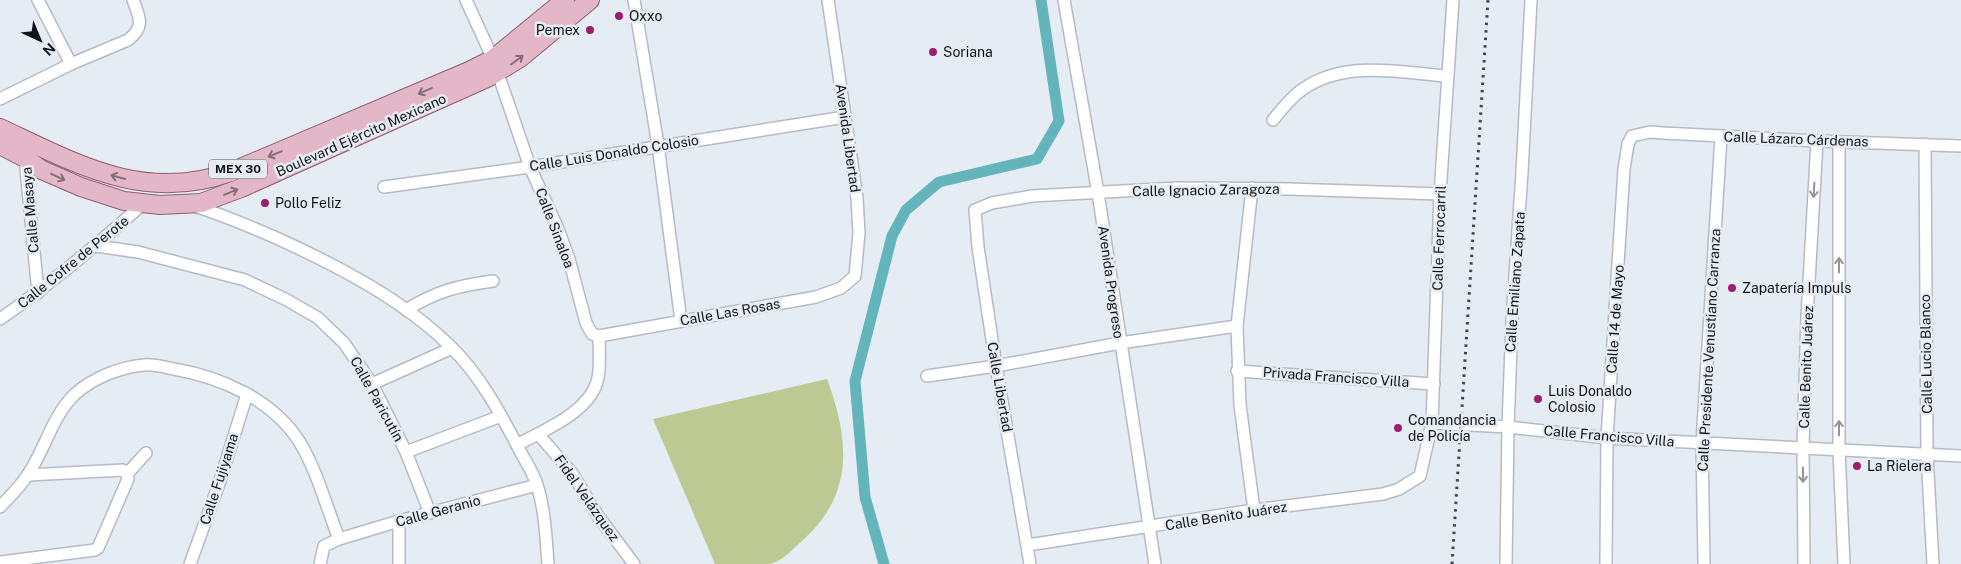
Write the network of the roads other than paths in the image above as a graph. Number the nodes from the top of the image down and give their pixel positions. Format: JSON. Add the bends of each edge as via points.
{"nodes":[{"id":1,"x":38,"y":0,"type":"edge"},
{"id":2,"x":133,"y":0,"type":"edge"},
{"id":3,"x":466,"y":0,"type":"edge"},
{"id":4,"x":565,"y":0,"type":"edge"},
{"id":5,"x":590,"y":0,"type":"edge"},
{"id":6,"x":634,"y":0,"type":"edge"},
{"id":7,"x":828,"y":0,"type":"edge"},
{"id":8,"x":1064,"y":0,"type":"edge"},
{"id":9,"x":1453,"y":0,"type":"edge"},
{"id":10,"x":1531,"y":0,"type":"edge"},
{"id":11,"x":70,"y":64,"type":"junction"},
{"id":12,"x":496,"y":66,"type":"junction"},
{"id":13,"x":1447,"y":76,"type":"junction"},
{"id":14,"x":0,"y":99,"type":"edge"},
{"id":15,"x":845,"y":117,"type":"junction"},
{"id":16,"x":1273,"y":120,"type":"dead end"},
{"id":17,"x":0,"y":128,"type":"edge"},
{"id":18,"x":1632,"y":136,"type":"joint"},
{"id":19,"x":1721,"y":136,"type":"junction"},
{"id":20,"x":1817,"y":141,"type":"junction"},
{"id":21,"x":1839,"y":142,"type":"junction"},
{"id":22,"x":1925,"y":144,"type":"junction"},
{"id":23,"x":0,"y":145,"type":"edge"},
{"id":24,"x":658,"y":145,"type":"junction"},
{"id":25,"x":1961,"y":146,"type":"edge"},
{"id":26,"x":25,"y":158,"type":"junction"},
{"id":27,"x":530,"y":167,"type":"junction"},
{"id":28,"x":384,"y":187,"type":"dead end"},
{"id":29,"x":1252,"y":188,"type":"junction"},
{"id":30,"x":1098,"y":193,"type":"junction"},
{"id":31,"x":1440,"y":194,"type":"junction"},
{"id":32,"x":144,"y":203,"type":"junction"},
{"id":33,"x":187,"y":205,"type":"junction"},
{"id":34,"x":975,"y":210,"type":"joint"},
{"id":35,"x":96,"y":246,"type":"junction"},
{"id":36,"x":855,"y":276,"type":"joint"},
{"id":37,"x":493,"y":281,"type":"dead end"},
{"id":38,"x":38,"y":293,"type":"junction"},
{"id":39,"x":406,"y":310,"type":"junction"},
{"id":40,"x":0,"y":319,"type":"edge"},
{"id":41,"x":681,"y":321,"type":"junction"},
{"id":42,"x":1237,"y":326,"type":"junction"},
{"id":43,"x":599,"y":336,"type":"junction"},
{"id":44,"x":1120,"y":343,"type":"junction"},
{"id":45,"x":452,"y":348,"type":"junction"},
{"id":46,"x":996,"y":366,"type":"junction"},
{"id":47,"x":1238,"y":371,"type":"junction"},
{"id":48,"x":927,"y":376,"type":"dead end"},
{"id":49,"x":372,"y":384,"type":"junction"},
{"id":50,"x":1434,"y":384,"type":"junction"},
{"id":51,"x":247,"y":394,"type":"junction"},
{"id":52,"x":501,"y":416,"type":"junction"},
{"id":53,"x":1432,"y":423,"type":"junction"},
{"id":54,"x":1508,"y":427,"type":"junction"},
{"id":55,"x":538,"y":434,"type":"junction"},
{"id":56,"x":1607,"y":438,"type":"junction"},
{"id":57,"x":1702,"y":443,"type":"junction"},
{"id":58,"x":517,"y":445,"type":"junction"},
{"id":59,"x":1803,"y":447,"type":"junction"},
{"id":60,"x":1839,"y":451,"type":"junction"},
{"id":61,"x":406,"y":452,"type":"junction"},
{"id":62,"x":146,"y":453,"type":"dead end"},
{"id":63,"x":1927,"y":454,"type":"junction"},
{"id":64,"x":1961,"y":456,"type":"edge"},
{"id":65,"x":127,"y":474,"type":"junction"},
{"id":66,"x":28,"y":476,"type":"junction"},
{"id":67,"x":1420,"y":476,"type":"joint"},
{"id":68,"x":537,"y":485,"type":"junction"},
{"id":69,"x":0,"y":507,"type":"edge"},
{"id":70,"x":1254,"y":510,"type":"junction"},
{"id":71,"x":430,"y":513,"type":"junction"},
{"id":72,"x":399,"y":521,"type":"junction"},
{"id":73,"x":1150,"y":528,"type":"junction"},
{"id":74,"x":339,"y":539,"type":"junction"},
{"id":75,"x":1028,"y":545,"type":"junction"},
{"id":76,"x":0,"y":562,"type":"edge"},
{"id":77,"x":190,"y":564,"type":"edge"},
{"id":78,"x":320,"y":564,"type":"edge"},
{"id":79,"x":399,"y":564,"type":"edge"},
{"id":80,"x":548,"y":564,"type":"edge"},
{"id":81,"x":634,"y":564,"type":"edge"},
{"id":82,"x":1030,"y":564,"type":"edge"},
{"id":83,"x":1154,"y":564,"type":"edge"},
{"id":84,"x":1506,"y":564,"type":"edge"},
{"id":85,"x":1606,"y":564,"type":"edge"},
{"id":86,"x":1704,"y":564,"type":"edge"},
{"id":87,"x":1804,"y":564,"type":"edge"},
{"id":88,"x":1844,"y":564,"type":"edge"},
{"id":89,"x":1933,"y":564,"type":"edge"}],
"edges":[{"from":1,"to":11,"type":"street"},
{"from":2,"to":11,"type":"street","via":[[140,18],[136,34]]},
{"from":3,"to":12,"type":"street","name":"Calle Sinaloa"},
{"from":4,"to":12,"type":"main road","name":"Boulevard Ejército Mexicano","number":"MEX 30"},
{"from":12,"to":5,"type":"main road","name":"Boulevard Ejército Mexicano","number":"MEX 30","one_way":true,"via":[[539,43]]},
{"from":6,"to":24,"type":"street"},
{"from":7,"to":15,"type":"street","name":"Avenida Libertad"},
{"from":8,"to":30,"type":"street","name":"Avenida Progreso"},
{"from":9,"to":13,"type":"street","name":"Calle Ferrocarril"},
{"from":10,"to":54,"type":"street","name":"Calle Emiliano Zapata"},
{"from":11,"to":14,"type":"street"},
{"from":12,"to":17,"type":"main road","name":"Boulevard Ejército Mexicano","number":"MEX 30","one_way":true,"via":[[435,86],[231,172],[199,182],[149,182],[114,177]]},
{"from":12,"to":27,"type":"street","name":"Calle Sinaloa"},
{"from":33,"to":12,"type":"main road","name":"Boulevard Ejército Mexicano","number":"MEX 30","one_way":true,"via":[[202,204],[241,188]]},
{"from":13,"to":16,"type":"street","via":[[1362,70],[1340,72],[1301,90]]},
{"from":13,"to":31,"type":"street","name":"Calle Ferrocarril"},
{"from":15,"to":24,"type":"street","name":"Calle Luis Donaldo Colosio"},
{"from":15,"to":36,"type":"street","name":"Avenida Libertad","via":[[857,198]]},
{"from":18,"to":19,"type":"street","name":"Calle Lázaro Cárdenas","via":[[1650,132]]},
{"from":18,"to":56,"type":"street","name":"Calle 14 de Mayo","via":[[1624,169]]},
{"from":19,"to":20,"type":"street","name":"Calle Lázaro Cárdenas"},
{"from":19,"to":57,"type":"street","name":"Calle Presidente Venustiano Carranza"},
{"from":20,"to":21,"type":"street","name":"Calle Lázaro Cárdenas"},
{"from":20,"to":59,"type":"street","name":"Calle Benito Juárez","one_way":true},
{"from":21,"to":22,"type":"street","name":"Calle Lázaro Cárdenas"},
{"from":60,"to":21,"type":"street","one_way":true},
{"from":22,"to":25,"type":"street","name":"Calle Lázaro Cárdenas"},
{"from":22,"to":63,"type":"street","name":"Calle Lucio Blanco"},
{"from":23,"to":26,"type":"main road","name":"Boulevard Ejército Mexicano","number":"MEX 30"},
{"from":24,"to":27,"type":"street","name":"Calle Luis Donaldo Colosio"},
{"from":24,"to":41,"type":"street"},
{"from":26,"to":32,"type":"main road","name":"Boulevard Ejército Mexicano","number":"MEX 30","one_way":true,"via":[[42,170],[81,187],[124,201]]},
{"from":26,"to":38,"type":"street","name":"Calle Masaya"},
{"from":27,"to":28,"type":"street","name":"Calle Luis Donaldo Colosio"},
{"from":27,"to":43,"type":"street","name":"Calle Sinaloa","via":[[569,258],[586,322],[592,334]]},
{"from":29,"to":30,"type":"street","name":"Calle Ignacio Zaragoza"},
{"from":29,"to":31,"type":"street","name":"Calle Ignacio Zaragoza"},
{"from":29,"to":42,"type":"street"},
{"from":30,"to":34,"type":"street","name":"Calle Ignacio Zaragoza","via":[[1032,196],[992,203]]},
{"from":30,"to":44,"type":"street","name":"Avenida Progreso"},
{"from":31,"to":50,"type":"street","name":"Calle Ferrocarril"},
{"from":32,"to":33,"type":"main road","name":"Boulevard Ejército Mexicano","number":"MEX 30"},
{"from":32,"to":35,"type":"street","name":"Calle Cofre de Perote"},
{"from":33,"to":39,"type":"street","via":[[212,211],[319,258]]},
{"from":34,"to":46,"type":"street","name":"Calle Libertad"},
{"from":35,"to":38,"type":"street","name":"Calle Cofre de Perote"},
{"from":35,"to":49,"type":"street","name":"Calle Paricutín","via":[[138,252],[245,280],[287,300],[318,318],[344,343]]},
{"from":36,"to":41,"type":"street","name":"Calle Las Rosas","via":[[841,288],[816,297]]},
{"from":37,"to":39,"type":"street","via":[[464,284],[439,292]]},
{"from":38,"to":40,"type":"street","name":"Calle Cofre de Perote"},
{"from":39,"to":45,"type":"street"},
{"from":41,"to":43,"type":"street","name":"Calle Las Rosas"},
{"from":42,"to":44,"type":"street"},
{"from":42,"to":47,"type":"street"},
{"from":43,"to":55,"type":"street","via":[[597,382],[589,397],[567,418]]},
{"from":44,"to":46,"type":"street"},
{"from":44,"to":73,"type":"street","name":"Avenida Progreso"},
{"from":45,"to":49,"type":"street"},
{"from":45,"to":52,"type":"street"},
{"from":46,"to":48,"type":"street"},
{"from":46,"to":75,"type":"street","name":"Calle Libertad"},
{"from":47,"to":50,"type":"street","name":"Privada Francisco Villa"},
{"from":47,"to":70,"type":"street"},
{"from":49,"to":61,"type":"street","name":"Calle Paricutín"},
{"from":50,"to":53,"type":"street","name":"Calle Ferrocarril"},
{"from":51,"to":66,"type":"street","via":[[219,381],[168,368],[145,365],[110,373],[74,395],[60,414]]},
{"from":51,"to":74,"type":"street","via":[[286,424],[299,441]]},
{"from":51,"to":77,"type":"street","name":"Calle Fujiyama"},
{"from":52,"to":58,"type":"street"},
{"from":52,"to":61,"type":"street"},
{"from":53,"to":54,"type":"street","name":"Calle Francisco Villa"},
{"from":53,"to":67,"type":"street","name":"Calle Ferrocarril"},
{"from":54,"to":56,"type":"street","name":"Calle Francisco Villa"},
{"from":54,"to":84,"type":"street","name":"Calle Emiliano Zapata"},
{"from":55,"to":58,"type":"street"},
{"from":55,"to":81,"type":"street","name":"Fidel Velázquez","via":[[572,473],[598,516]]},
{"from":56,"to":57,"type":"street","name":"Calle Francisco Villa"},
{"from":56,"to":85,"type":"street","name":"Calle 14 de Mayo"},
{"from":57,"to":59,"type":"street","name":"Calle Francisco Villa"},
{"from":57,"to":86,"type":"street","name":"Calle Presidente Venustiano Carranza"},
{"from":58,"to":68,"type":"street"},
{"from":59,"to":60,"type":"street","name":"Calle Francisco Villa"},
{"from":59,"to":87,"type":"street","name":"Calle Benito Juárez","one_way":true},
{"from":60,"to":63,"type":"street","name":"Calle Francisco Villa"},
{"from":60,"to":88,"type":"street"},
{"from":61,"to":71,"type":"street","name":"Calle Paricutín"},
{"from":62,"to":65,"type":"street"},
{"from":63,"to":64,"type":"street","name":"Calle Francisco Villa"},
{"from":63,"to":89,"type":"street","name":"Calle Lucio Blanco"},
{"from":65,"to":66,"type":"street","via":[[122,470]]},
{"from":65,"to":76,"type":"street","via":[[128,479],[98,548]]},
{"from":66,"to":69,"type":"street"},
{"from":67,"to":70,"type":"street","name":"Calle Benito Juárez","via":[[1399,489],[1383,494]]},
{"from":68,"to":71,"type":"street","name":"Calle Geranio"},
{"from":68,"to":80,"type":"street"},
{"from":70,"to":73,"type":"street","name":"Calle Benito Juárez"},
{"from":71,"to":72,"type":"street","name":"Calle Geranio"},
{"from":72,"to":74,"type":"street","name":"Calle Geranio"},
{"from":72,"to":79,"type":"street"},
{"from":73,"to":75,"type":"street","name":"Calle Benito Juárez"},
{"from":73,"to":83,"type":"street","name":"Avenida Progreso"},
{"from":74,"to":78,"type":"street","via":[[324,546]]},
{"from":75,"to":82,"type":"street","name":"Calle Libertad"}]}
